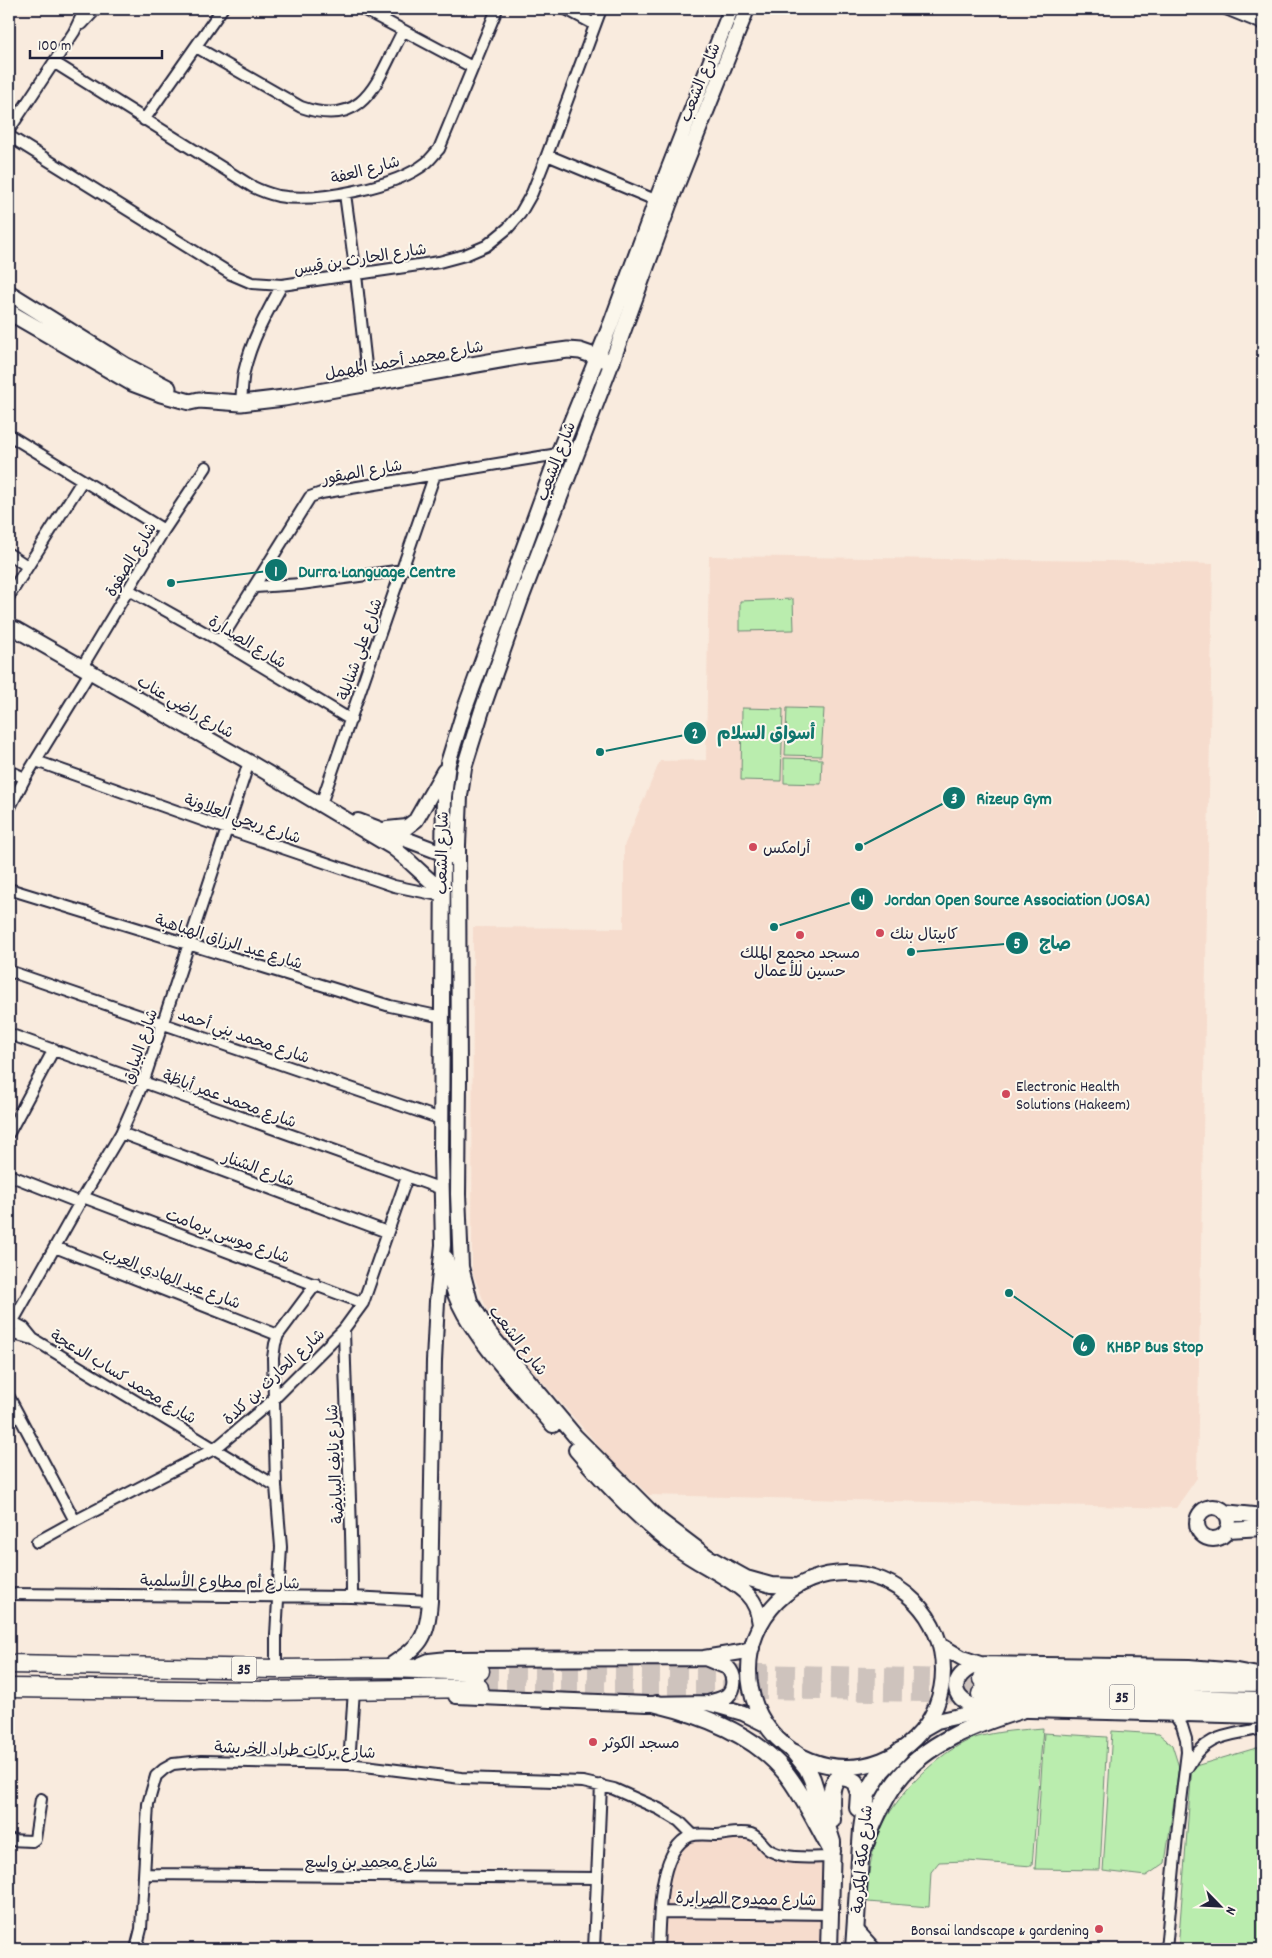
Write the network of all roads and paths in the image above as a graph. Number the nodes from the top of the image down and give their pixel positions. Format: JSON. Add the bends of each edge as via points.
{"nodes":[{"id":1,"x":85,"y":9,"type":"edge"},
{"id":2,"x":96,"y":9,"type":"edge"},
{"id":3,"x":222,"y":9,"type":"edge"},
{"id":4,"x":362,"y":9,"type":"edge"},
{"id":5,"x":497,"y":9,"type":"edge"},
{"id":6,"x":566,"y":9,"type":"edge"},
{"id":7,"x":600,"y":9,"type":"edge"},
{"id":8,"x":731,"y":9,"type":"edge"},
{"id":9,"x":747,"y":9,"type":"edge"},
{"id":10,"x":1226,"y":9,"type":"edge"},
{"id":11,"x":1240,"y":9,"type":"edge"},
{"id":12,"x":1263,"y":18,"type":"edge"},
{"id":13,"x":594,"y":24,"type":"junction"},
{"id":14,"x":1263,"y":24,"type":"edge"},
{"id":15,"x":74,"y":32,"type":"junction"},
{"id":16,"x":403,"y":32,"type":"junction"},
{"id":17,"x":196,"y":47,"type":"junction"},
{"id":18,"x":55,"y":63,"type":"junction"},
{"id":19,"x":472,"y":67,"type":"junction"},
{"id":20,"x":144,"y":120,"type":"junction"},
{"id":21,"x":9,"y":130,"type":"edge"},
{"id":22,"x":9,"y":136,"type":"edge"},
{"id":23,"x":548,"y":155,"type":"junction"},
{"id":24,"x":345,"y":194,"type":"junction"},
{"id":25,"x":662,"y":203,"type":"junction"},
{"id":26,"x":356,"y":275,"type":"junction"},
{"id":27,"x":282,"y":285,"type":"junction"},
{"id":28,"x":9,"y":293,"type":"edge"},
{"id":29,"x":9,"y":312,"type":"edge"},
{"id":30,"x":598,"y":356,"type":"junction"},
{"id":31,"x":612,"y":362,"type":"junction"},
{"id":32,"x":368,"y":384,"type":"junction"},
{"id":33,"x":199,"y":400,"type":"junction"},
{"id":34,"x":242,"y":403,"type":"junction"},
{"id":35,"x":9,"y":435,"type":"edge"},
{"id":36,"x":558,"y":454,"type":"junction"},
{"id":37,"x":206,"y":467,"type":"dead end"},
{"id":38,"x":435,"y":474,"type":"junction"},
{"id":39,"x":82,"y":481,"type":"junction"},
{"id":40,"x":164,"y":530,"type":"junction"},
{"id":41,"x":9,"y":554,"type":"edge"},
{"id":42,"x":27,"y":566,"type":"junction"},
{"id":43,"x":403,"y":570,"type":"junction"},
{"id":44,"x":255,"y":587,"type":"junction"},
{"id":45,"x":129,"y":590,"type":"junction"},
{"id":46,"x":9,"y":596,"type":"edge"},
{"id":47,"x":9,"y":627,"type":"edge"},
{"id":48,"x":220,"y":641,"type":"junction"},
{"id":49,"x":86,"y":669,"type":"junction"},
{"id":50,"x":350,"y":720,"type":"junction"},
{"id":51,"x":36,"y":761,"type":"junction"},
{"id":52,"x":249,"y":762,"type":"junction"},
{"id":53,"x":448,"y":763,"type":"junction"},
{"id":54,"x":9,"y":771,"type":"edge"},
{"id":55,"x":26,"y":778,"type":"junction"},
{"id":56,"x":321,"y":804,"type":"junction"},
{"id":57,"x":9,"y":809,"type":"edge"},
{"id":58,"x":345,"y":818,"type":"junction"},
{"id":59,"x":227,"y":829,"type":"junction"},
{"id":60,"x":382,"y":829,"type":"junction"},
{"id":61,"x":443,"y":854,"type":"junction"},
{"id":62,"x":458,"y":858,"type":"junction"},
{"id":63,"x":9,"y":889,"type":"edge"},
{"id":64,"x":443,"y":894,"type":"junction"},
{"id":65,"x":189,"y":944,"type":"junction"},
{"id":66,"x":9,"y":971,"type":"edge"},
{"id":67,"x":442,"y":1017,"type":"junction"},
{"id":68,"x":163,"y":1023,"type":"junction"},
{"id":69,"x":9,"y":1034,"type":"edge"},
{"id":70,"x":54,"y":1050,"type":"junction"},
{"id":71,"x":442,"y":1079,"type":"junction"},
{"id":72,"x":459,"y":1080,"type":"junction"},
{"id":73,"x":143,"y":1083,"type":"junction"},
{"id":74,"x":442,"y":1119,"type":"junction"},
{"id":75,"x":121,"y":1133,"type":"junction"},
{"id":76,"x":9,"y":1134,"type":"edge"},
{"id":77,"x":9,"y":1175,"type":"edge"},
{"id":78,"x":407,"y":1177,"type":"junction"},
{"id":79,"x":442,"y":1189,"type":"junction"},
{"id":80,"x":81,"y":1200,"type":"junction"},
{"id":81,"x":387,"y":1232,"type":"junction"},
{"id":82,"x":443,"y":1245,"type":"junction"},
{"id":83,"x":55,"y":1247,"type":"junction"},
{"id":84,"x":316,"y":1284,"type":"junction"},
{"id":85,"x":363,"y":1302,"type":"junction"},
{"id":86,"x":11,"y":1321,"type":"edge"},
{"id":87,"x":344,"y":1329,"type":"junction"},
{"id":88,"x":9,"y":1333,"type":"edge"},
{"id":89,"x":278,"y":1335,"type":"junction"},
{"id":90,"x":33,"y":1339,"type":"junction"},
{"id":91,"x":9,"y":1397,"type":"edge"},
{"id":92,"x":274,"y":1399,"type":"junction"},
{"id":93,"x":216,"y":1448,"type":"junction"},
{"id":94,"x":276,"y":1486,"type":"junction"},
{"id":95,"x":1224,"y":1512,"type":"junction"},
{"id":96,"x":1263,"y":1516,"type":"edge"},
{"id":97,"x":75,"y":1520,"type":"junction"},
{"id":98,"x":1263,"y":1528,"type":"edge"},
{"id":99,"x":1228,"y":1530,"type":"junction"},
{"id":100,"x":37,"y":1542,"type":"dead end"},
{"id":101,"x":797,"y":1586,"type":"junction"},
{"id":102,"x":9,"y":1594,"type":"edge"},
{"id":103,"x":279,"y":1597,"type":"junction"},
{"id":104,"x":352,"y":1598,"type":"junction"},
{"id":105,"x":430,"y":1601,"type":"junction"},
{"id":106,"x":760,"y":1624,"type":"junction"},
{"id":107,"x":940,"y":1645,"type":"junction"},
{"id":108,"x":752,"y":1648,"type":"junction"},
{"id":109,"x":704,"y":1658,"type":"junction"},
{"id":110,"x":9,"y":1664,"type":"edge"},
{"id":111,"x":276,"y":1664,"type":"junction"},
{"id":112,"x":387,"y":1668,"type":"junction"},
{"id":113,"x":411,"y":1668,"type":"junction"},
{"id":114,"x":480,"y":1671,"type":"tunnel mouth"},
{"id":115,"x":1263,"y":1676,"type":"edge"},
{"id":116,"x":981,"y":1679,"type":"junction"},
{"id":117,"x":1263,"y":1682,"type":"edge"},
{"id":118,"x":9,"y":1688,"type":"edge"},
{"id":119,"x":479,"y":1688,"type":"tunnel mouth"},
{"id":120,"x":411,"y":1689,"type":"junction"},
{"id":121,"x":354,"y":1690,"type":"junction"},
{"id":122,"x":1263,"y":1701,"type":"edge"},
{"id":123,"x":708,"y":1703,"type":"junction"},
{"id":124,"x":657,"y":1704,"type":"junction"},
{"id":125,"x":1263,"y":1707,"type":"edge"},
{"id":126,"x":991,"y":1710,"type":"junction"},
{"id":127,"x":1021,"y":1710,"type":"junction"},
{"id":128,"x":1177,"y":1714,"type":"junction"},
{"id":129,"x":1263,"y":1716,"type":"edge"},
{"id":130,"x":1263,"y":1728,"type":"edge"},
{"id":131,"x":923,"y":1729,"type":"junction"},
{"id":132,"x":770,"y":1730,"type":"junction"},
{"id":133,"x":900,"y":1751,"type":"junction"},
{"id":134,"x":795,"y":1753,"type":"junction"},
{"id":135,"x":350,"y":1764,"type":"junction"},
{"id":136,"x":1185,"y":1775,"type":"junction"},
{"id":137,"x":600,"y":1785,"type":"junction"},
{"id":138,"x":41,"y":1799,"type":"dead end"},
{"id":139,"x":693,"y":1835,"type":"junction"},
{"id":140,"x":9,"y":1840,"type":"edge"},
{"id":141,"x":832,"y":1850,"type":"junction"},
{"id":142,"x":861,"y":1855,"type":"junction"},
{"id":143,"x":145,"y":1874,"type":"junction"},
{"id":144,"x":596,"y":1878,"type":"junction"},
{"id":145,"x":857,"y":1891,"type":"junction"},
{"id":146,"x":661,"y":1912,"type":"junction"},
{"id":147,"x":831,"y":1914,"type":"junction"},
{"id":148,"x":855,"y":1929,"type":"junction"},
{"id":149,"x":140,"y":1946,"type":"edge"},
{"id":150,"x":594,"y":1949,"type":"edge"},
{"id":151,"x":658,"y":1949,"type":"edge"},
{"id":152,"x":829,"y":1949,"type":"edge"},
{"id":153,"x":854,"y":1949,"type":"edge"},
{"id":154,"x":873,"y":1949,"type":"edge"},
{"id":155,"x":1166,"y":1949,"type":"edge"}],
"edges":[{"from":1,"to":15,"type":"street"},
{"from":2,"to":15,"type":"street"},
{"from":3,"to":17,"type":"street"},
{"from":4,"to":16,"type":"street"},
{"from":5,"to":19,"type":"street","name":"شارع العفة"},
{"from":6,"to":13,"type":"street"},
{"from":7,"to":13,"type":"street","name":"شارع الحارث بن قيس"},
{"from":8,"to":25,"type":"street","name":"شارع الشعب"},
{"from":9,"to":25,"type":"street","name":"شارع الشعب"},
{"from":10,"to":14,"type":"street"},
{"from":11,"to":12,"type":"street"},
{"from":13,"to":23,"type":"street","name":"شارع الحارث بن قيس"},
{"from":15,"to":18,"type":"street"},
{"from":16,"to":17,"type":"street","via":[[370,93],[359,106],[338,113],[315,112],[301,107]]},
{"from":16,"to":19,"type":"street"},
{"from":17,"to":20,"type":"street"},
{"from":18,"to":20,"type":"street","name":"شارع العفة"},
{"from":18,"to":21,"type":"street"},
{"from":19,"to":24,"type":"street","name":"شارع العفة","via":[[439,149],[426,162],[401,177]]},
{"from":20,"to":24,"type":"street","name":"شارع العفة","via":[[263,191],[293,198]]},
{"from":22,"to":27,"type":"street","name":"شارع الحارث بن قيس","via":[[231,274],[252,283]]},
{"from":23,"to":25,"type":"street"},
{"from":23,"to":26,"type":"street","name":"شارع الحارث بن قيس","via":[[520,214],[486,246],[440,262]]},
{"from":24,"to":26,"type":"street"},
{"from":25,"to":30,"type":"street","name":"شارع الشعب"},
{"from":25,"to":31,"type":"street","name":"شارع الشعب"},
{"from":26,"to":27,"type":"street","name":"شارع الحارث بن قيس"},
{"from":26,"to":32,"type":"street"},
{"from":27,"to":34,"type":"street","via":[[249,356],[244,372]]},
{"from":28,"to":33,"type":"main road","name":"شارع محمد أحمد المهمل","via":[[141,375]]},
{"from":29,"to":33,"type":"main road","name":"شارع محمد أحمد المهمل","via":[[132,383],[186,401]]},
{"from":30,"to":31,"type":"main road","name":"شارع محمد أحمد المهمل"},
{"from":30,"to":32,"type":"main road","name":"شارع محمد أحمد المهمل","via":[[574,350],[548,352]]},
{"from":30,"to":36,"type":"street","name":"شارع الشعب"},
{"from":31,"to":62,"type":"street","name":"شارع الشعب","via":[[521,599],[473,739],[460,796]]},
{"from":32,"to":34,"type":"main road","name":"شارع محمد أحمد المهمل"},
{"from":33,"to":34,"type":"main road","name":"شارع محمد أحمد المهمل"},
{"from":35,"to":39,"type":"street"},
{"from":36,"to":38,"type":"street","name":"شارع الصقور"},
{"from":36,"to":53,"type":"street","name":"شارع الشعب"},
{"from":37,"to":40,"type":"street","name":"شارع الصفوة"},
{"from":38,"to":43,"type":"street","name":"شارع علي شنابلة"},
{"from":38,"to":44,"type":"street","name":"شارع الصقور","via":[[310,497]]},
{"from":39,"to":40,"type":"street"},
{"from":39,"to":42,"type":"street"},
{"from":40,"to":45,"type":"street","name":"شارع الصفوة"},
{"from":41,"to":42,"type":"street"},
{"from":42,"to":46,"type":"street"},
{"from":43,"to":44,"type":"street"},
{"from":43,"to":50,"type":"street","name":"شارع علي شنابلة"},
{"from":44,"to":48,"type":"street","name":"شارع الصقور"},
{"from":45,"to":48,"type":"street","name":"شارع الصدارة"},
{"from":45,"to":49,"type":"street","name":"شارع الصفوة"},
{"from":47,"to":49,"type":"street","name":"شارع راضي عناب"},
{"from":48,"to":50,"type":"street","name":"شارع الصدارة"},
{"from":49,"to":51,"type":"street","name":"شارع الصفوة"},
{"from":49,"to":52,"type":"street","name":"شارع راضي عناب"},
{"from":50,"to":56,"type":"street","name":"شارع علي شنابلة"},
{"from":51,"to":55,"type":"street","name":"شارع الصفوة"},
{"from":51,"to":59,"type":"street","name":"شارع ربحي العلاونة"},
{"from":52,"to":56,"type":"street","name":"شارع راضي عناب"},
{"from":52,"to":59,"type":"street","name":"شارع البيارق"},
{"from":53,"to":60,"type":"street","via":[[416,820],[407,827]]},
{"from":53,"to":61,"type":"street","name":"شارع الشعب"},
{"from":54,"to":55,"type":"street"},
{"from":55,"to":57,"type":"street","name":"شارع الصفوة"},
{"from":56,"to":58,"type":"street","name":"شارع راضي عناب"},
{"from":58,"to":60,"type":"street","name":"شارع راضي عناب"},
{"from":58,"to":64,"type":"street","name":"شارع راضي عناب","via":[[405,856]]},
{"from":59,"to":64,"type":"street","name":"شارع ربحي العلاونة","via":[[394,886]]},
{"from":59,"to":65,"type":"street","name":"شارع البيارق"},
{"from":60,"to":61,"type":"street","name":"شارع راضي عناب"},
{"from":61,"to":62,"type":"street","name":"شارع راضي عناب"},
{"from":61,"to":64,"type":"street","name":"شارع الشعب"},
{"from":62,"to":72,"type":"street","name":"شارع الشعب"},
{"from":63,"to":65,"type":"street","name":"شارع عبد الرزاق الهباهبة"},
{"from":64,"to":67,"type":"street","name":"شارع الشعب"},
{"from":65,"to":67,"type":"street","name":"شارع عبد الرزاق الهباهبة","via":[[390,1006]]},
{"from":65,"to":68,"type":"street","name":"شارع البيارق"},
{"from":66,"to":68,"type":"street","name":"شارع محمد بني أحمد"},
{"from":67,"to":71,"type":"street","name":"شارع الشعب"},
{"from":68,"to":73,"type":"street","name":"شارع البيارق"},
{"from":68,"to":74,"type":"street","name":"شارع محمد بني أحمد"},
{"from":69,"to":70,"type":"street","name":"شارع محمد عمر أباظة"},
{"from":70,"to":73,"type":"street","name":"شارع محمد عمر أباظة"},
{"from":70,"to":76,"type":"street"},
{"from":71,"to":72,"type":"street","via":[[450,1086]]},
{"from":71,"to":74,"type":"street","name":"شارع الشعب"},
{"from":72,"to":101,"type":"street","name":"شارع الشعب","via":[[461,1267],[470,1301],[488,1333],[575,1436],[666,1526],[708,1557],[746,1578],[771,1585]]},
{"from":73,"to":75,"type":"street","name":"شارع البيارق"},
{"from":73,"to":78,"type":"street","name":"شارع محمد عمر أباظة"},
{"from":74,"to":79,"type":"street","name":"شارع الشعب"},
{"from":75,"to":80,"type":"street","name":"شارع البيارق"},
{"from":75,"to":81,"type":"street","name":"شارع الشنار"},
{"from":77,"to":80,"type":"street","name":"شارع موسى برمامت"},
{"from":78,"to":79,"type":"street","name":"شارع محمد عمر أباظة"},
{"from":78,"to":81,"type":"street","name":"شارع الحارث بن كلدة"},
{"from":79,"to":82,"type":"street","name":"شارع الشعب"},
{"from":80,"to":83,"type":"street","name":"شارع البيارق"},
{"from":80,"to":84,"type":"street","name":"شارع موسى برمامت"},
{"from":81,"to":85,"type":"street","name":"شارع الحارث بن كلدة"},
{"from":82,"to":105,"type":"street","name":"شارع الشعب","via":[[434,1361]]},
{"from":82,"to":106,"type":"street","name":"شارع الشعب","via":[[452,1284],[468,1321],[523,1390],[590,1466],[655,1530],[690,1558],[734,1583],[749,1596],[758,1612]]},
{"from":83,"to":86,"type":"street","name":"شارع البيارق"},
{"from":83,"to":89,"type":"street","name":"شارع عبد الهادي العرب"},
{"from":84,"to":85,"type":"street","name":"شارع موسى برمامت"},
{"from":84,"to":89,"type":"street"},
{"from":85,"to":87,"type":"street","name":"شارع الحارث بن كلدة"},
{"from":86,"to":90,"type":"street","name":"شارع محمد كساب الدعجة","via":[[24,1328]]},
{"from":87,"to":92,"type":"street","name":"شارع الحارث بن كلدة"},
{"from":87,"to":104,"type":"street","name":"شارع نايف البيايضة"},
{"from":88,"to":90,"type":"street","name":"شارع محمد كساب الدعجة"},
{"from":89,"to":92,"type":"street","via":[[273,1358]]},
{"from":90,"to":93,"type":"street","name":"شارع محمد كساب الدعجة"},
{"from":91,"to":97,"type":"street"},
{"from":92,"to":93,"type":"street","name":"شارع الحارث بن كلدة"},
{"from":92,"to":94,"type":"street"},
{"from":93,"to":94,"type":"street","name":"شارع محمد كساب الدعجة"},
{"from":93,"to":97,"type":"street","name":"شارع الحارث بن كلدة"},
{"from":94,"to":103,"type":"street","via":[[281,1547]]},
{"from":95,"to":96,"type":"street"},
{"from":95,"to":99,"type":"street","via":[[1229,1520]]},
{"from":95,"to":99,"type":"street","via":[[1216,1507],[1206,1509],[1198,1526],[1202,1534],[1211,1538],[1221,1537]]},
{"from":97,"to":100,"type":"street","name":"شارع الحارث بن كلدة"},
{"from":98,"to":99,"type":"street"},
{"from":101,"to":106,"type":"street","via":[[774,1605]]},
{"from":101,"to":107,"type":"street","via":[[844,1572],[887,1581],[918,1605],[933,1625]]},
{"from":102,"to":103,"type":"street","name":"شارع أم مطاوع الأسلمية"},
{"from":103,"to":104,"type":"street","name":"شارع أم مطاوع الأسلمية"},
{"from":103,"to":111,"type":"street"},
{"from":104,"to":105,"type":"street","name":"شارع أم مطاوع الأسلمية"},
{"from":105,"to":112,"type":"street","name":"شارع الشعب","via":[[424,1637]]},
{"from":106,"to":108,"type":"street"},
{"from":107,"to":116,"type":"street","via":[[962,1658]]},
{"from":107,"to":131,"type":"street","via":[[941,1689]]},
{"from":108,"to":109,"type":"street"},
{"from":108,"to":132,"type":"street","via":[[751,1691],[758,1712]]},
{"from":109,"to":113,"type":"street","via":[[448,1659],[429,1661]]},
{"from":109,"to":123,"type":"street","via":[[727,1667],[733,1679],[727,1695]]},
{"from":110,"to":111,"type":"highway","number":"35"},
{"from":111,"to":112,"type":"highway","number":"35"},
{"from":112,"to":113,"type":"highway","number":"35"},
{"from":113,"to":114,"type":"highway","number":"35"},
{"from":115,"to":116,"type":"street","via":[[1189,1667]]},
{"from":116,"to":117,"type":"highway","number":"35"},
{"from":116,"to":122,"type":"highway","number":"35"},
{"from":116,"to":126,"type":"street","via":[[964,1670],[956,1687],[958,1696],[969,1705]]},
{"from":118,"to":121,"type":"highway","number":"35"},
{"from":119,"to":120,"type":"highway","number":"35"},
{"from":120,"to":121,"type":"highway","number":"35"},
{"from":120,"to":124,"type":"street","via":[[442,1695]]},
{"from":121,"to":135,"type":"street"},
{"from":123,"to":124,"type":"street"},
{"from":123,"to":132,"type":"street","via":[[743,1713],[763,1722]]},
{"from":124,"to":141,"type":"main road","via":[[687,1711],[727,1729],[776,1762],[795,1786]]},
{"from":125,"to":128,"type":"highway","via":[[1197,1708]]},
{"from":126,"to":127,"type":"street"},
{"from":126,"to":131,"type":"street","via":[[937,1722]]},
{"from":127,"to":128,"type":"street"},
{"from":127,"to":142,"type":"main road","via":[[943,1741],[918,1760],[897,1781],[882,1804]]},
{"from":128,"to":129,"type":"street"},
{"from":128,"to":136,"type":"street","via":[[1186,1739]]},
{"from":130,"to":136,"type":"street","via":[[1212,1740],[1197,1751]]},
{"from":131,"to":133,"type":"street"},
{"from":132,"to":134,"type":"street"},
{"from":133,"to":134,"type":"street","via":[[884,1760],[848,1767],[829,1766]]},
{"from":133,"to":142,"type":"main road","name":"شارع مكة المكرمة","via":[[881,1771],[867,1794]]},
{"from":134,"to":141,"type":"main road","name":"شارع مكة المكرمة","via":[[812,1778]]},
{"from":135,"to":137,"type":"street","name":"شارع بركات طراد الخريشة","via":[[461,1778]]},
{"from":135,"to":143,"type":"street","name":"شارع بركات طراد الخريشة","via":[[202,1761],[173,1764],[156,1776],[148,1804]]},
{"from":136,"to":155,"type":"street"},
{"from":137,"to":139,"type":"street","name":"شارع بركات طراد الخريشة","via":[[659,1809]]},
{"from":137,"to":144,"type":"street"},
{"from":138,"to":140,"type":"street","via":[[36,1836],[32,1841]]},
{"from":139,"to":141,"type":"street","via":[[747,1833],[770,1851],[795,1857]]},
{"from":139,"to":146,"type":"street","name":"شارع ممدوح الصرايرة","via":[[681,1841],[668,1862]]},
{"from":141,"to":145,"type":"main road","via":[[832,1785],[838,1779],[848,1779],[855,1782],[859,1793]]},
{"from":141,"to":147,"type":"main road","name":"شارع مكة المكرمة"},
{"from":142,"to":145,"type":"main road","name":"شارع مكة المكرمة"},
{"from":143,"to":144,"type":"street","name":"شارع محمد بن واسع"},
{"from":143,"to":149,"type":"street","name":"شارع بركات طراد الخريشة"},
{"from":144,"to":150,"type":"street"},
{"from":145,"to":148,"type":"main road","name":"شارع مكة المكرمة"},
{"from":146,"to":147,"type":"street","name":"شارع ممدوح الصرايرة"},
{"from":146,"to":151,"type":"street","name":"شارع ممدوح الصرايرة"},
{"from":147,"to":152,"type":"main road","name":"شارع مكة المكرمة"},
{"from":148,"to":153,"type":"main road","name":"شارع مكة المكرمة"},
{"from":148,"to":154,"type":"street"}]}
